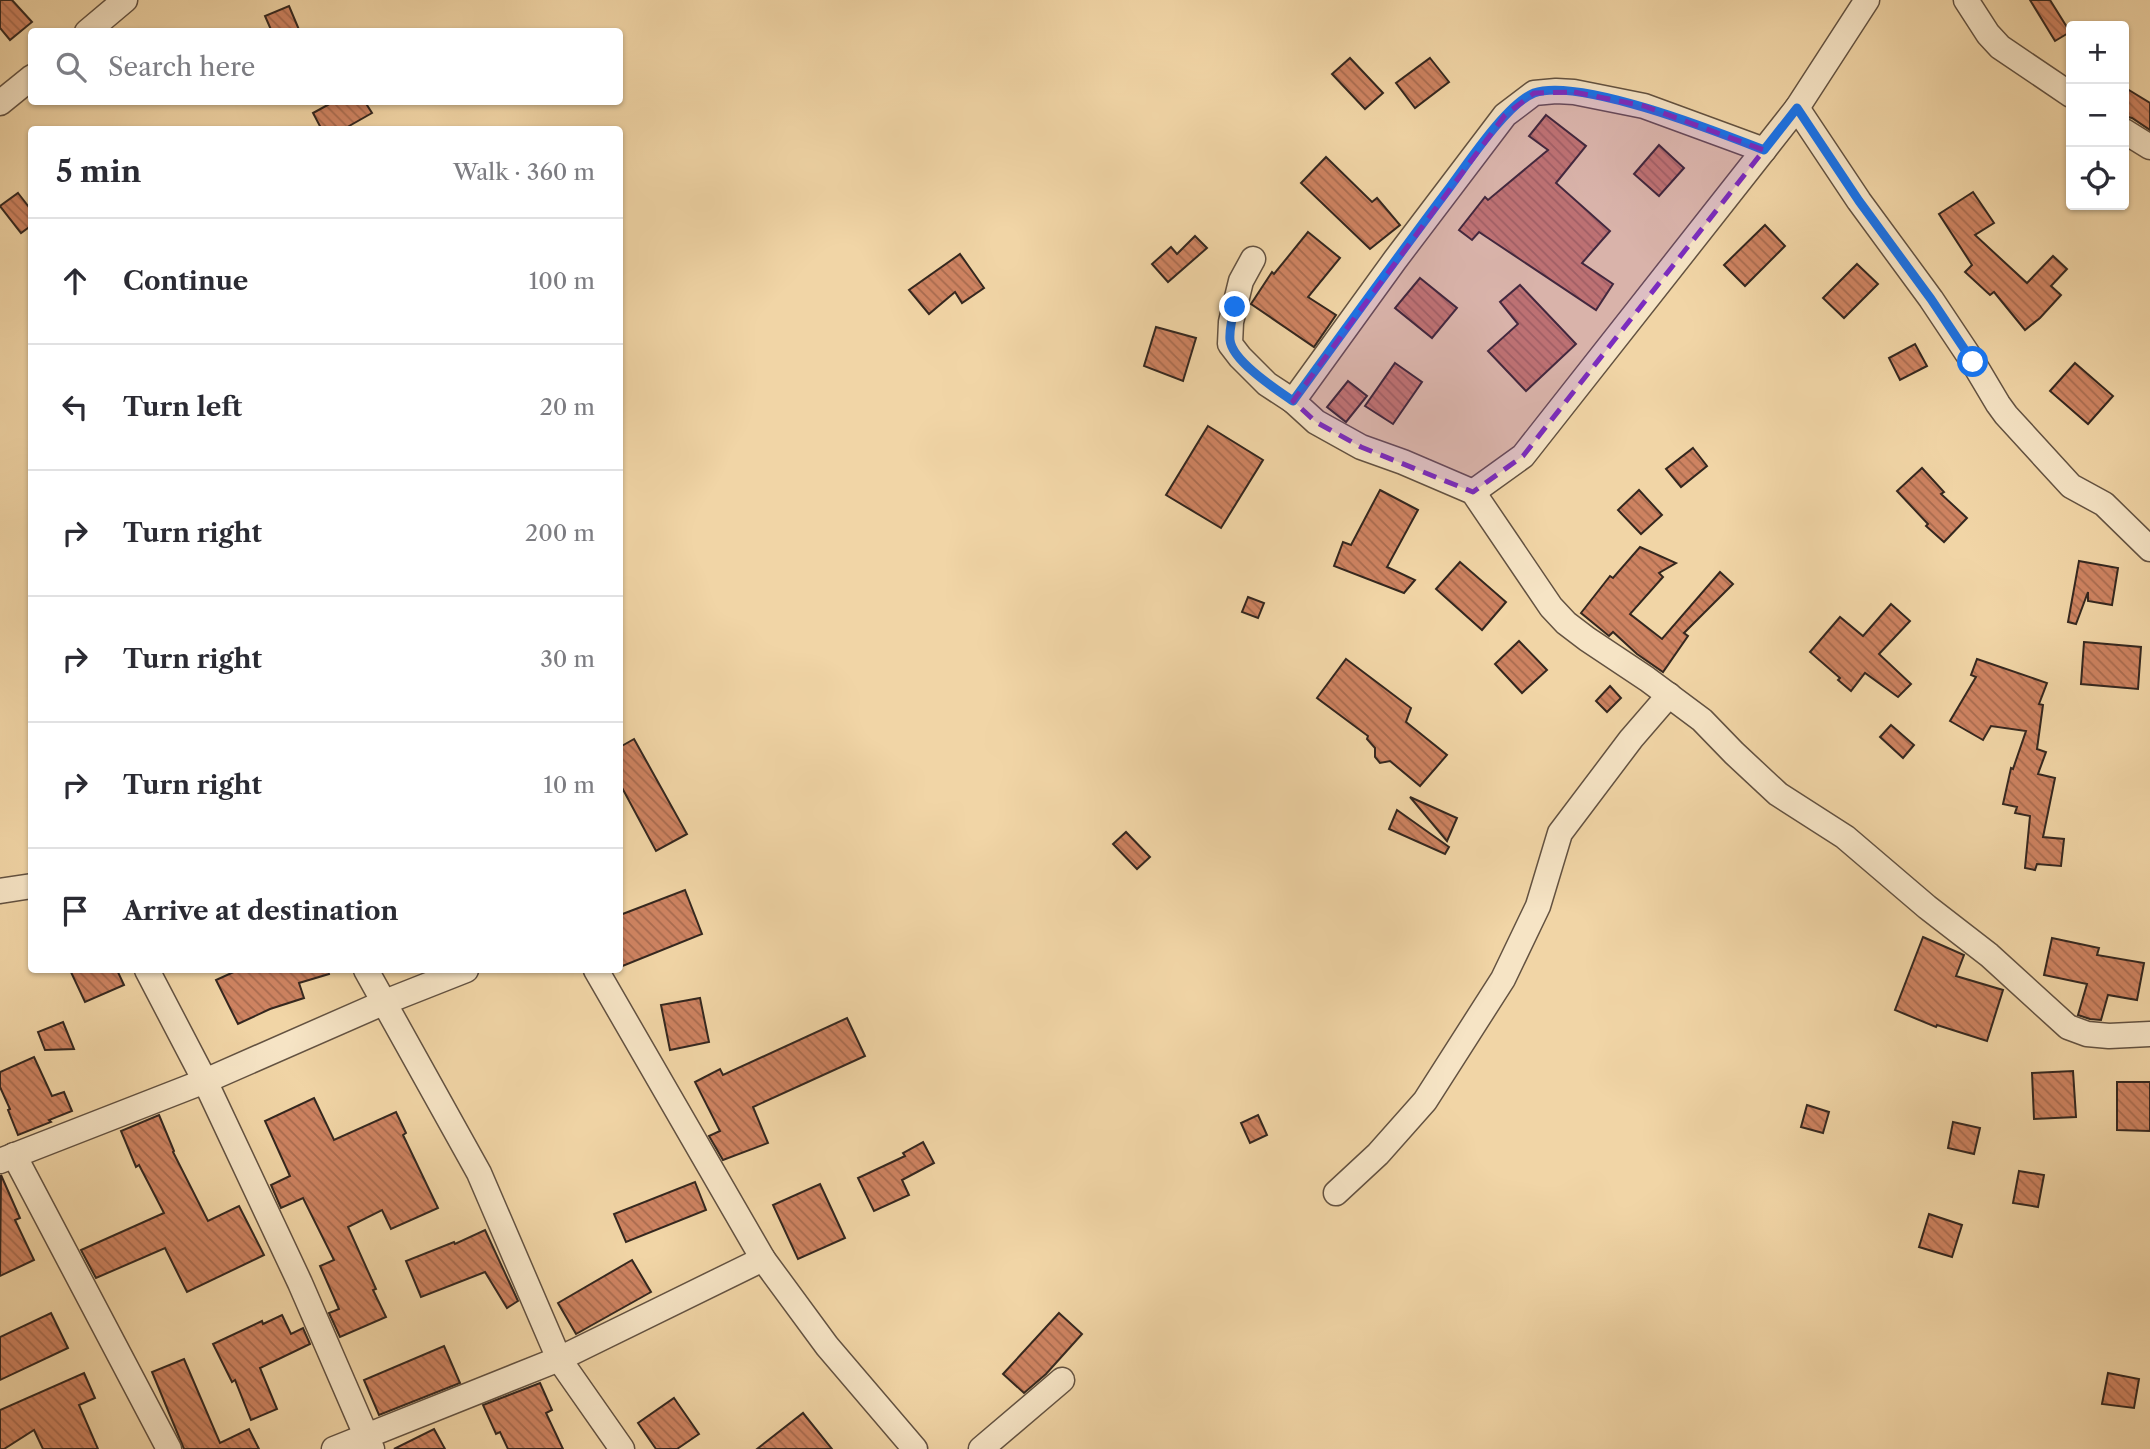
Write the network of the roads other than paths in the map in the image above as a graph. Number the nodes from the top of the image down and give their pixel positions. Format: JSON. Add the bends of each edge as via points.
{"nodes":[{"id":1,"x":125,"y":0,"type":"edge"},
{"id":2,"x":1867,"y":0,"type":"edge"},
{"id":3,"x":1966,"y":0,"type":"edge"},
{"id":4,"x":92,"y":28,"type":"edge"},
{"id":5,"x":28,"y":80,"type":"edge"},
{"id":6,"x":2066,"y":92,"type":"edge"},
{"id":7,"x":0,"y":103,"type":"edge"},
{"id":8,"x":1797,"y":108,"type":"junction"},
{"id":9,"x":2129,"y":134,"type":"edge"},
{"id":10,"x":2150,"y":147,"type":"edge"},
{"id":11,"x":1764,"y":150,"type":"junction"},
{"id":12,"x":1253,"y":260,"type":"dead end"},
{"id":13,"x":1293,"y":401,"type":"junction"},
{"id":14,"x":1473,"y":492,"type":"junction"},
{"id":15,"x":2150,"y":549,"type":"edge"},
{"id":16,"x":1669,"y":695,"type":"junction"},
{"id":17,"x":28,"y":887,"type":"edge"},
{"id":18,"x":0,"y":891,"type":"edge"},
{"id":19,"x":149,"y":973,"type":"edge"},
{"id":20,"x":368,"y":973,"type":"edge"},
{"id":21,"x":458,"y":973,"type":"edge"},
{"id":22,"x":598,"y":973,"type":"edge"},
{"id":23,"x":385,"y":1002,"type":"junction"},
{"id":24,"x":2149,"y":1030,"type":"edge"},
{"id":25,"x":205,"y":1081,"type":"junction"},
{"id":26,"x":7,"y":1158,"type":"edge"},
{"id":27,"x":1336,"y":1193,"type":"dead end"},
{"id":28,"x":763,"y":1259,"type":"junction"},
{"id":29,"x":559,"y":1359,"type":"junction"},
{"id":30,"x":1062,"y":1380,"type":"dead end"},
{"id":31,"x":369,"y":1443,"type":"edge"},
{"id":32,"x":987,"y":1447,"type":"edge"},
{"id":33,"x":169,"y":1449,"type":"edge"},
{"id":34,"x":334,"y":1449,"type":"edge"},
{"id":35,"x":622,"y":1449,"type":"edge"},
{"id":36,"x":915,"y":1449,"type":"edge"}],
"edges":[{"from":1,"to":4,"type":"street"},
{"from":2,"to":8,"type":"street"},
{"from":3,"to":6,"type":"street","via":[[2000,47]]},
{"from":5,"to":7,"type":"street"},
{"from":8,"to":11,"type":"street"},
{"from":8,"to":15,"type":"street","via":[[2006,415],[2071,486],[2104,504]]},
{"from":9,"to":10,"type":"street"},
{"from":11,"to":13,"type":"street","via":[[1644,107],[1574,92],[1534,93],[1505,115]]},
{"from":11,"to":14,"type":"street","via":[[1523,456]]},
{"from":12,"to":13,"type":"street","via":[[1241,281],[1230,344],[1267,384]]},
{"from":13,"to":14,"type":"street","via":[[1316,422],[1361,447]]},
{"from":14,"to":16,"type":"street","via":[[1566,623]]},
{"from":16,"to":24,"type":"street","via":[[1702,720],[1778,794],[1845,837],[1989,955],[2068,1027],[2109,1036]]},
{"from":16,"to":27,"type":"street","via":[[1560,833],[1538,906],[1503,979],[1425,1101]]},
{"from":17,"to":18,"type":"street"},
{"from":19,"to":25,"type":"street"},
{"from":20,"to":23,"type":"street"},
{"from":21,"to":23,"type":"street"},
{"from":22,"to":28,"type":"street"},
{"from":23,"to":25,"type":"street"},
{"from":23,"to":29,"type":"street","via":[[479,1173]]},
{"from":25,"to":26,"type":"street"},
{"from":25,"to":31,"type":"street"},
{"from":26,"to":33,"type":"street"},
{"from":28,"to":29,"type":"street"},
{"from":28,"to":36,"type":"street","via":[[828,1346]]},
{"from":29,"to":31,"type":"street"},
{"from":29,"to":35,"type":"street"},
{"from":30,"to":32,"type":"street"},
{"from":31,"to":34,"type":"street"}]}
